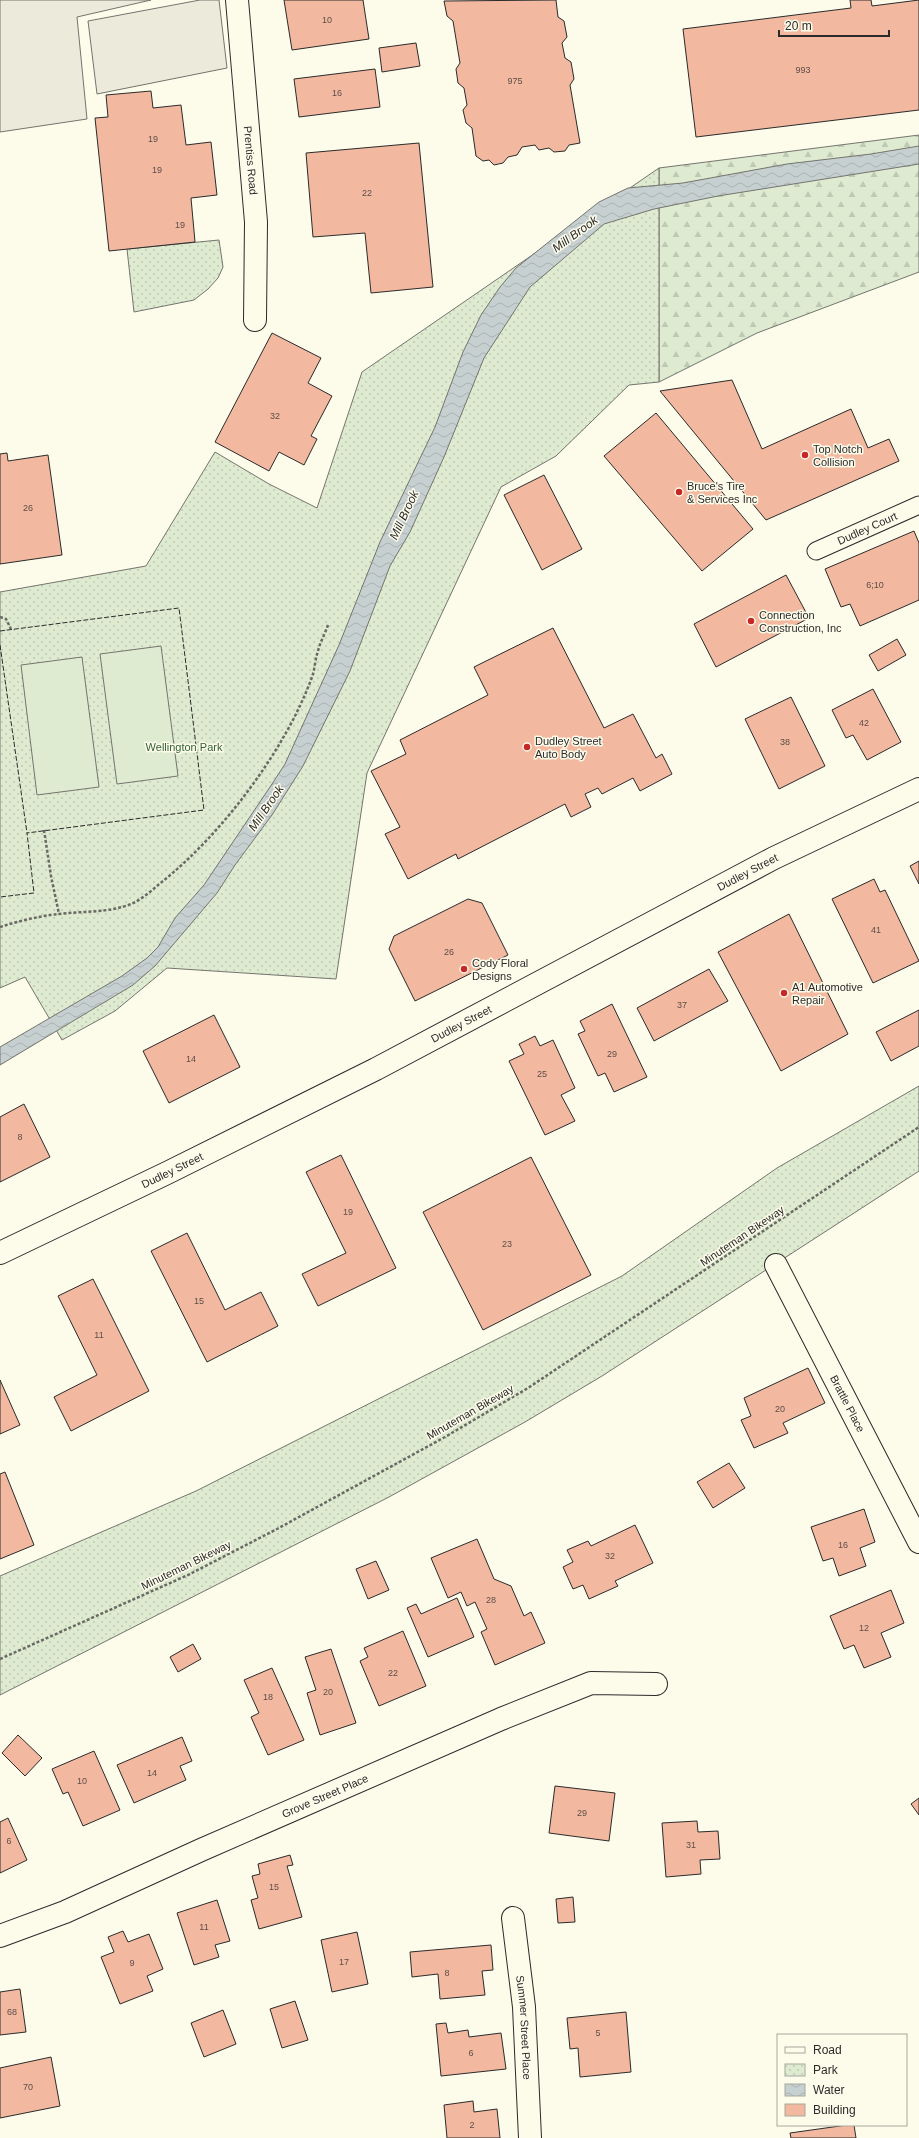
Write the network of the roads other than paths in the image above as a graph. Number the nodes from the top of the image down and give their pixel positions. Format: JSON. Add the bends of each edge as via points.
{"nodes":[{"id":1,"x":237,"y":0,"type":"edge"},
{"id":2,"x":255,"y":320,"type":"dead end"},
{"id":3,"x":919,"y":505,"type":"edge"},
{"id":4,"x":816,"y":550,"type":"dead end"},
{"id":5,"x":919,"y":789,"type":"edge"},
{"id":6,"x":0,"y":1252,"type":"edge"},
{"id":7,"x":776,"y":1266,"type":"dead end"},
{"id":8,"x":919,"y":1542,"type":"edge"},
{"id":9,"x":656,"y":1684,"type":"dead end"},
{"id":10,"x":513,"y":1918,"type":"dead end"},
{"id":11,"x":0,"y":1936,"type":"edge"},
{"id":12,"x":530,"y":2138,"type":"edge"}],
"edges":[{"from":1,"to":2,"type":"street","name":"Prentiss Road","via":[[256,222]]},
{"from":3,"to":4,"type":"lane","name":"Dudley Court"},
{"from":5,"to":6,"type":"street","name":"Dudley Street","via":[[774,858],[376,1069],[167,1173]]},
{"from":7,"to":8,"type":"street","name":"Brattle Place"},
{"from":9,"to":11,"type":"street","name":"Grove Street Place","via":[[591,1683],[501,1719],[65,1912]]},
{"from":10,"to":12,"type":"street","name":"Summer Street Place","via":[[524,2007]]}]}
